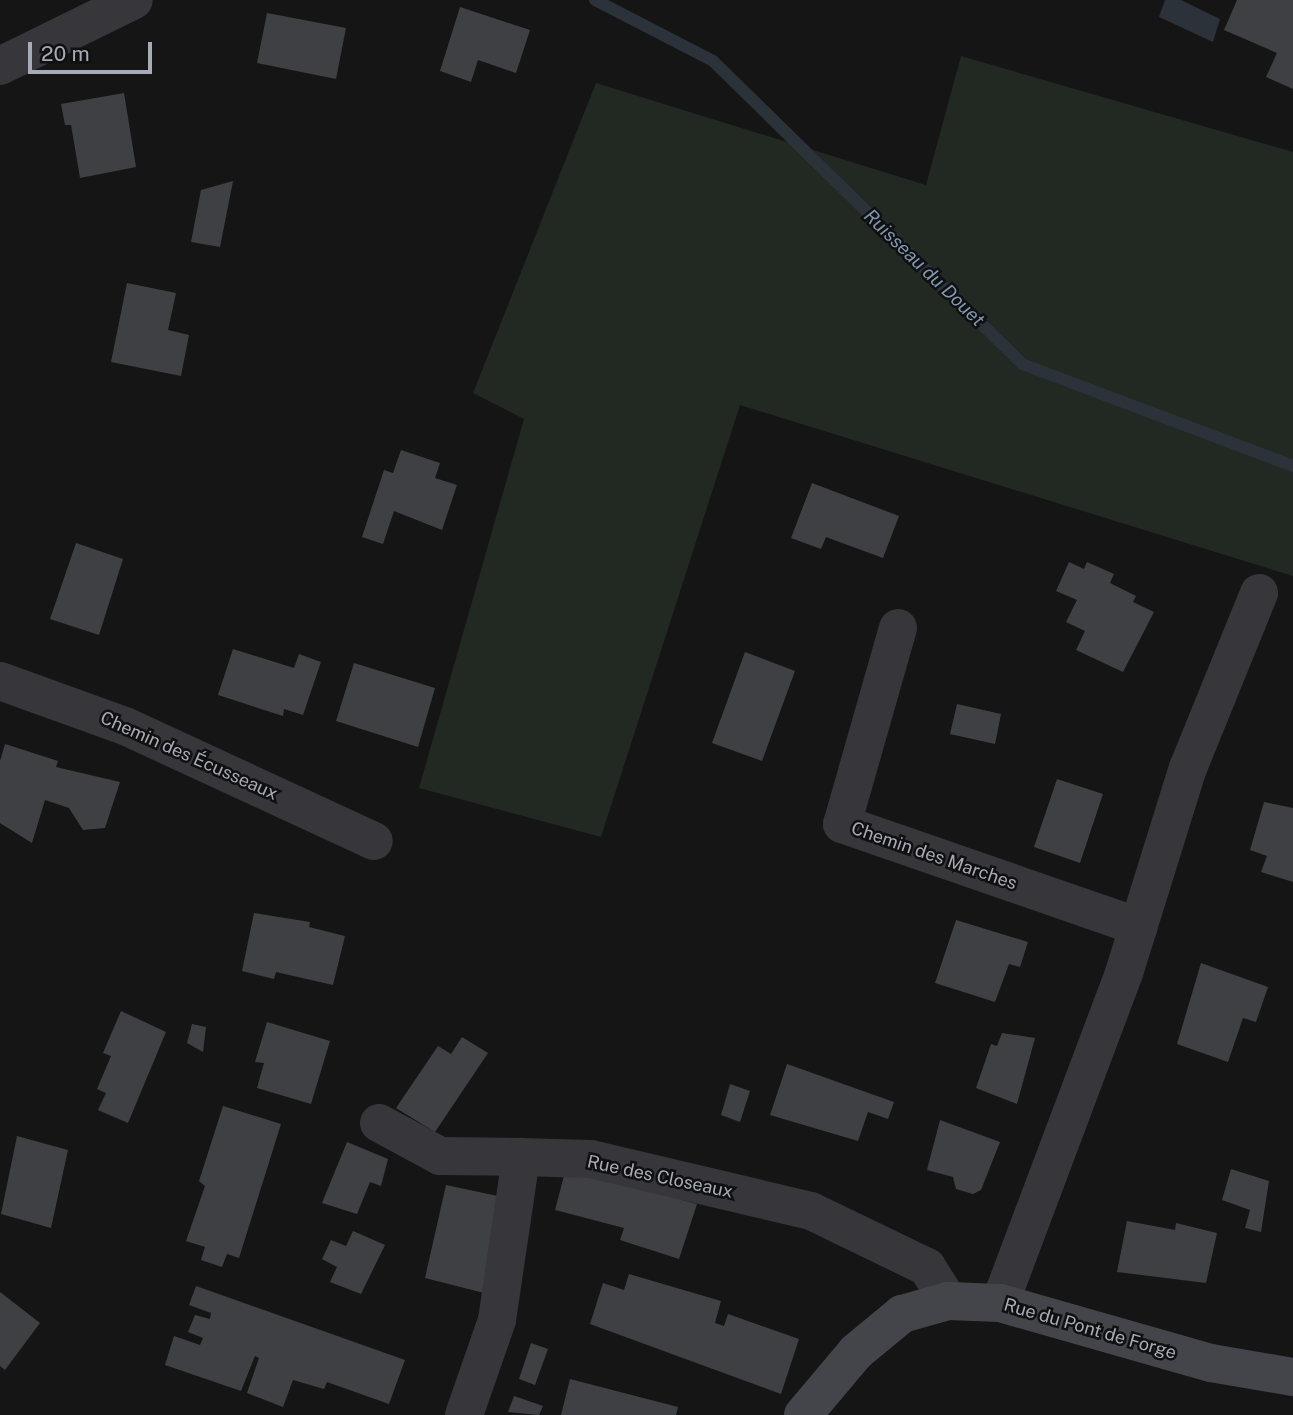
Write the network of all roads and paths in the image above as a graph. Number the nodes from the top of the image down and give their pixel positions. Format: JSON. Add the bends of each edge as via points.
{"nodes":[{"id":1,"x":134,"y":0,"type":"edge"},
{"id":2,"x":0,"y":66,"type":"edge"},
{"id":3,"x":1259,"y":593,"type":"dead end"},
{"id":4,"x":898,"y":628,"type":"dead end"},
{"id":5,"x":0,"y":681,"type":"edge"},
{"id":6,"x":374,"y":841,"type":"dead end"},
{"id":7,"x":1139,"y":927,"type":"junction"},
{"id":8,"x":379,"y":1123,"type":"dead end"},
{"id":9,"x":521,"y":1157,"type":"junction"},
{"id":10,"x":948,"y":1301,"type":"junction"},
{"id":11,"x":1000,"y":1303,"type":"junction"},
{"id":12,"x":1293,"y":1377,"type":"edge"},
{"id":13,"x":464,"y":1415,"type":"edge"},
{"id":14,"x":803,"y":1415,"type":"edge"}],
"edges":[{"from":1,"to":2,"type":"street"},
{"from":3,"to":7,"type":"street","via":[[1188,768]]},
{"from":4,"to":7,"type":"street","name":"Chemin des Marches","via":[[842,824]]},
{"from":5,"to":6,"type":"street","name":"Chemin des Écusseaux","via":[[125,726]]},
{"from":7,"to":11,"type":"street"},
{"from":8,"to":9,"type":"street","via":[[440,1156]]},
{"from":9,"to":10,"type":"street","name":"Rue des Closeaux","via":[[591,1159],[811,1211],[927,1268]]},
{"from":9,"to":13,"type":"street","via":[[497,1320]]},
{"from":10,"to":11,"type":"street","name":"Rue du Pont de Forge"},
{"from":10,"to":14,"type":"street","name":"Rue du Pont de Forge","via":[[902,1314],[856,1352]]},
{"from":11,"to":12,"type":"street","name":"Rue du Pont de Forge","via":[[1211,1363]]}]}
